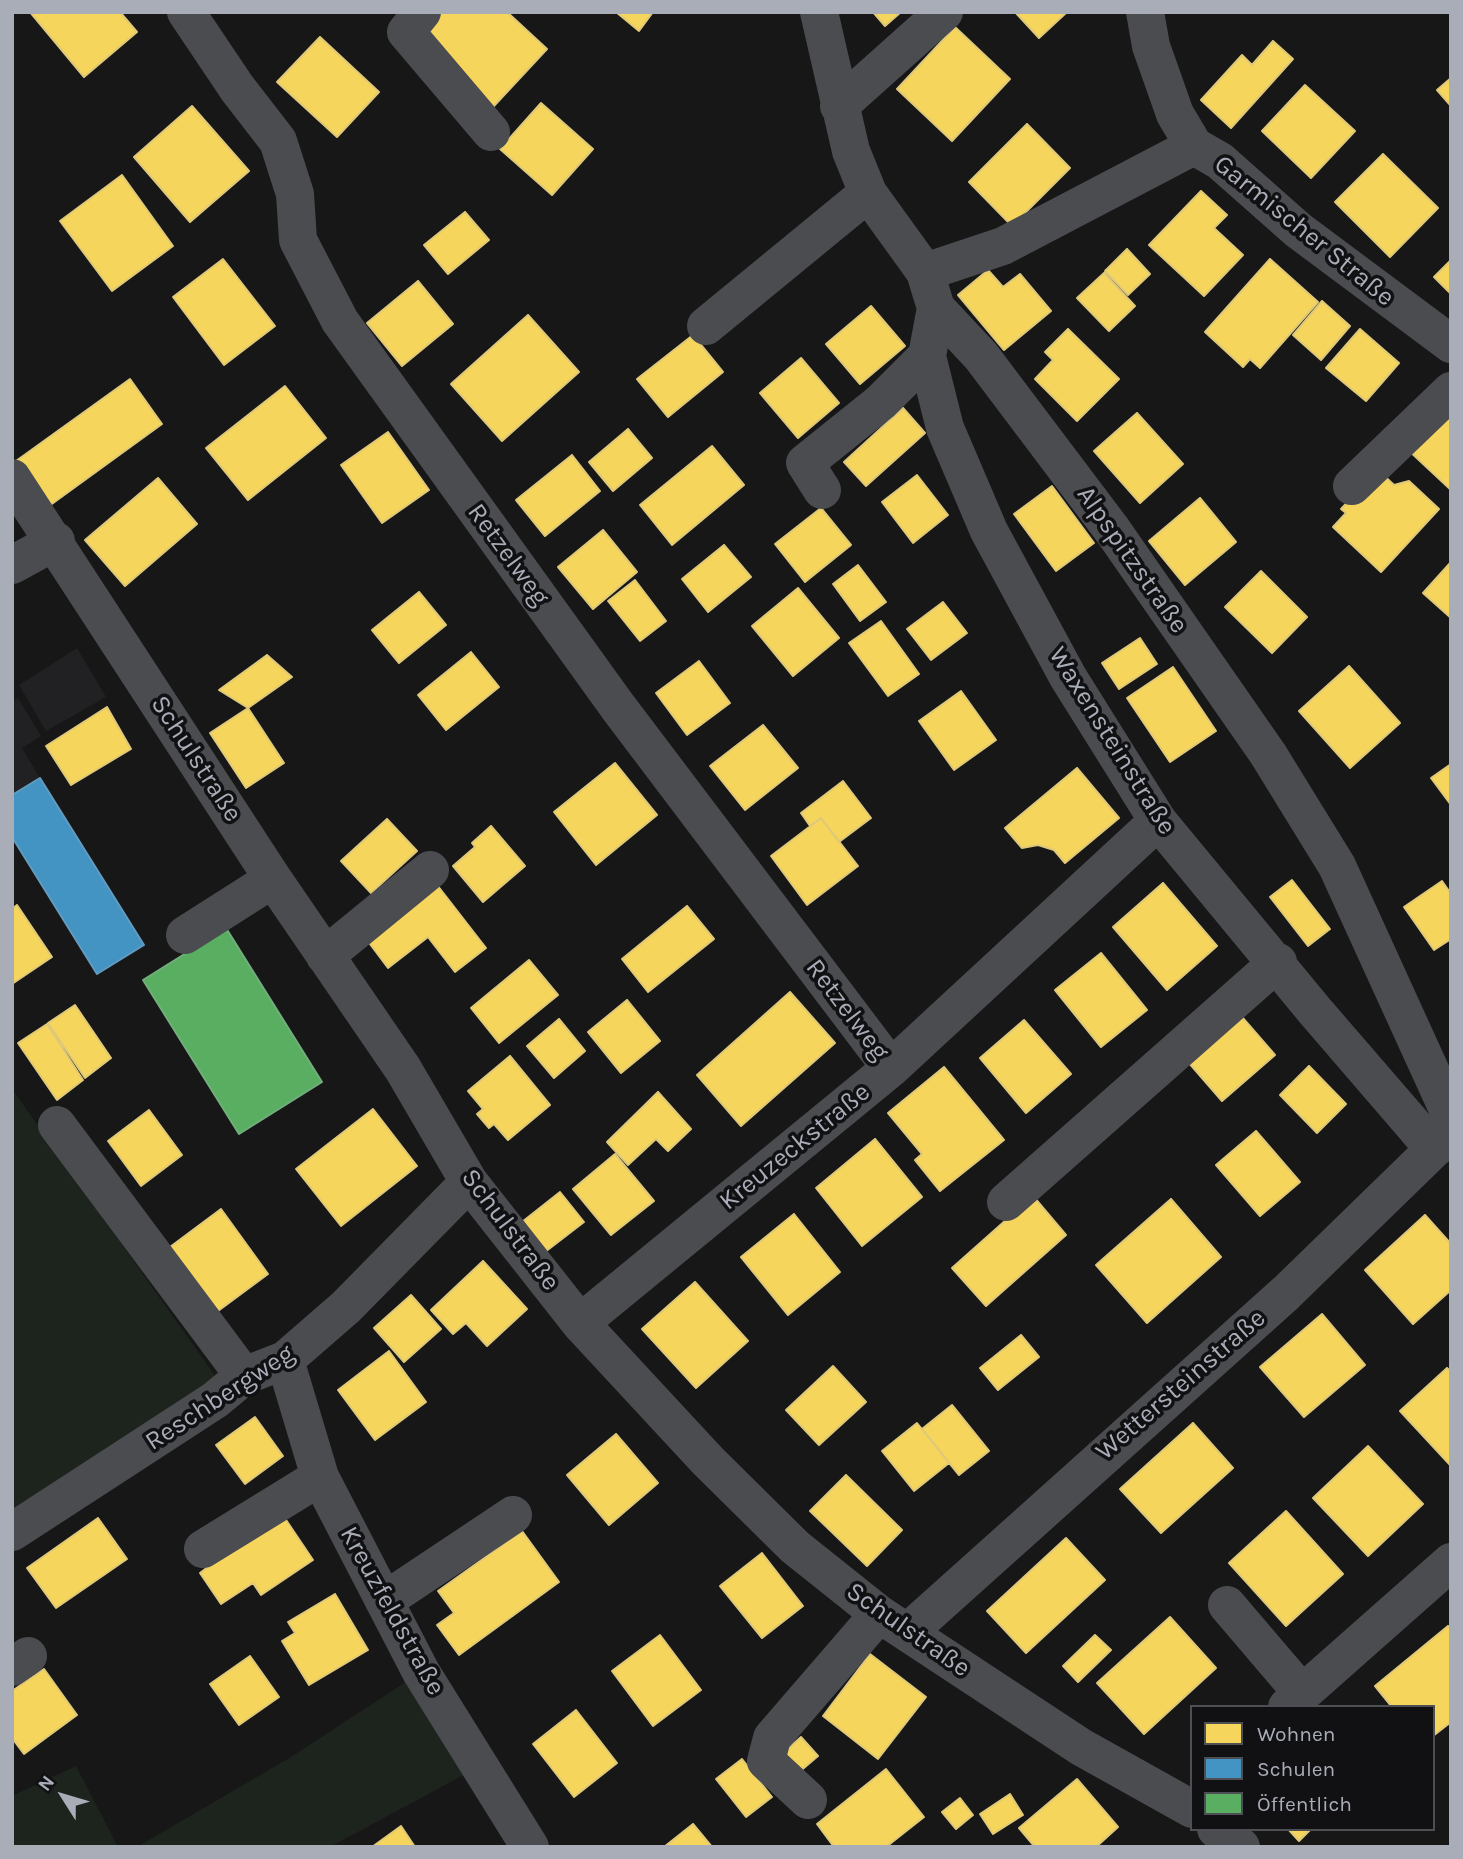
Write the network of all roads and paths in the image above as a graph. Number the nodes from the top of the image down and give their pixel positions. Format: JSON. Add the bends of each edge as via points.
{"nodes":[{"id":1,"x":186,"y":12,"type":"edge"},
{"id":2,"x":422,"y":12,"type":"edge"},
{"id":3,"x":819,"y":12,"type":"edge"},
{"id":4,"x":944,"y":12,"type":"edge"},
{"id":5,"x":1145,"y":12,"type":"edge"},
{"id":6,"x":839,"y":106,"type":"junction"},
{"id":7,"x":491,"y":132,"type":"dead end"},
{"id":8,"x":1194,"y":146,"type":"junction"},
{"id":9,"x":868,"y":193,"type":"junction"},
{"id":10,"x":925,"y":272,"type":"junction"},
{"id":11,"x":936,"y":308,"type":"junction"},
{"id":12,"x":706,"y":326,"type":"dead end"},
{"id":13,"x":1451,"y":344,"type":"edge"},
{"id":14,"x":927,"y":356,"type":"junction"},
{"id":15,"x":1451,"y":391,"type":"edge"},
{"id":16,"x":12,"y":478,"type":"edge"},
{"id":17,"x":1352,"y":486,"type":"dead end"},
{"id":18,"x":822,"y":490,"type":"dead end"},
{"id":19,"x":56,"y":541,"type":"junction"},
{"id":20,"x":12,"y":565,"type":"edge"},
{"id":21,"x":1158,"y":821,"type":"junction"},
{"id":22,"x":430,"y":870,"type":"dead end"},
{"id":23,"x":273,"y":879,"type":"junction"},
{"id":24,"x":185,"y":935,"type":"dead end"},
{"id":25,"x":325,"y":956,"type":"junction"},
{"id":26,"x":1278,"y":962,"type":"junction"},
{"id":27,"x":891,"y":1069,"type":"junction"},
{"id":28,"x":1451,"y":1116,"type":"edge"},
{"id":29,"x":57,"y":1125,"type":"dead end"},
{"id":30,"x":1442,"y":1143,"type":"edge"},
{"id":31,"x":469,"y":1182,"type":"junction"},
{"id":32,"x":1006,"y":1202,"type":"dead end"},
{"id":33,"x":580,"y":1323,"type":"junction"},
{"id":34,"x":285,"y":1360,"type":"junction"},
{"id":35,"x":244,"y":1376,"type":"junction"},
{"id":36,"x":320,"y":1477,"type":"junction"},
{"id":37,"x":513,"y":1515,"type":"dead end"},
{"id":38,"x":12,"y":1532,"type":"edge"},
{"id":39,"x":203,"y":1549,"type":"dead end"},
{"id":40,"x":1451,"y":1562,"type":"edge"},
{"id":41,"x":384,"y":1601,"type":"junction"},
{"id":42,"x":1227,"y":1605,"type":"dead end"},
{"id":43,"x":894,"y":1622,"type":"junction"},
{"id":44,"x":1294,"y":1700,"type":"edge"},
{"id":45,"x":808,"y":1800,"type":"dead end"},
{"id":46,"x":1189,"y":1801,"type":"edge"},
{"id":47,"x":530,"y":1847,"type":"edge"}],
"edges":[{"from":1,"to":27,"type":"street","name":"Retzelweg","via":[[278,141],[295,194],[298,240],[340,321],[618,707]]},
{"from":2,"to":7,"type":"street","via":[[406,32]]},
{"from":3,"to":6,"type":"street","name":"Alpspitzstraße"},
{"from":4,"to":6,"type":"street"},
{"from":5,"to":8,"type":"street","via":[[1151,46],[1175,114]]},
{"from":6,"to":9,"type":"street","name":"Alpspitzstraße"},
{"from":8,"to":10,"type":"street","name":"Garmischer Straße","via":[[1003,246]]},
{"from":8,"to":13,"type":"street","name":"Garmischer Straße","via":[[1220,161],[1298,230]]},
{"from":9,"to":10,"type":"street","name":"Alpspitzstraße"},
{"from":9,"to":12,"type":"street"},
{"from":10,"to":11,"type":"street","name":"Alpspitzstraße"},
{"from":11,"to":14,"type":"street","name":"Waxensteinstraße"},
{"from":11,"to":28,"type":"street","name":"Alpspitzstraße","via":[[981,356],[1113,531],[1268,754],[1337,866]]},
{"from":14,"to":18,"type":"street","via":[[881,402],[805,463]]},
{"from":14,"to":21,"type":"street","name":"Waxensteinstraße","via":[[945,429],[989,531],[1068,677]]},
{"from":15,"to":17,"type":"street"},
{"from":16,"to":19,"type":"street","name":"Schulstraße"},
{"from":19,"to":20,"type":"street"},
{"from":19,"to":23,"type":"street","name":"Schulstraße"},
{"from":21,"to":26,"type":"street","name":"Waxensteinstraße"},
{"from":21,"to":27,"type":"street","name":"Kreuzeckstraße"},
{"from":22,"to":25,"type":"street"},
{"from":23,"to":24,"type":"street"},
{"from":23,"to":25,"type":"street","name":"Schulstraße"},
{"from":25,"to":31,"type":"street","name":"Schulstraße","via":[[403,1069]]},
{"from":26,"to":30,"type":"street","name":"Waxensteinstraße","via":[[1315,1011]]},
{"from":26,"to":32,"type":"street"},
{"from":27,"to":33,"type":"street","name":"Kreuzeckstraße"},
{"from":29,"to":35,"type":"street"},
{"from":30,"to":43,"type":"street","name":"Wettersteinstraße","via":[[1286,1293]]},
{"from":31,"to":33,"type":"street","name":"Schulstraße"},
{"from":31,"to":34,"type":"street","name":"Reschbergweg","via":[[346,1307]]},
{"from":33,"to":43,"type":"street","name":"Schulstraße","via":[[795,1547]]},
{"from":34,"to":35,"type":"street","name":"Reschbergweg"},
{"from":34,"to":36,"type":"street","name":"Kreuzfeldstraße"},
{"from":35,"to":38,"type":"street","name":"Reschbergweg","via":[[215,1400]]},
{"from":36,"to":39,"type":"street"},
{"from":36,"to":41,"type":"street","name":"Kreuzfeldstraße"},
{"from":37,"to":41,"type":"street"},
{"from":40,"to":44,"type":"street"},
{"from":41,"to":47,"type":"street","name":"Kreuzfeldstraße","via":[[421,1672]]},
{"from":42,"to":44,"type":"street"},
{"from":43,"to":45,"type":"street","name":"Wettersteinstraße","via":[[772,1738],[766,1761]]},
{"from":43,"to":46,"type":"street","name":"Schulstraße","via":[[1081,1747]]}]}
